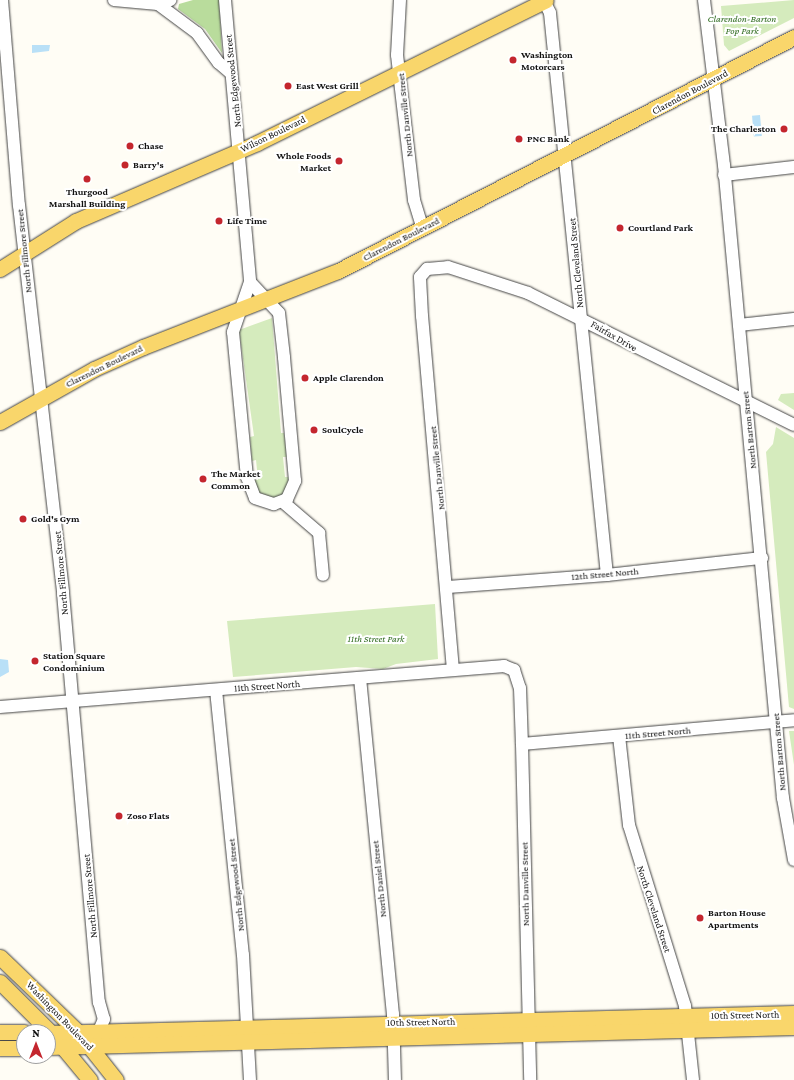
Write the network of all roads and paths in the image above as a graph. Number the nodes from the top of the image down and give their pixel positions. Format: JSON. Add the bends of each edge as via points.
{"nodes":[{"id":1,"x":2,"y":0,"type":"edge"},
{"id":2,"x":114,"y":0,"type":"edge"},
{"id":3,"x":170,"y":0,"type":"edge"},
{"id":4,"x":225,"y":0,"type":"edge"},
{"id":5,"x":400,"y":0,"type":"edge"},
{"id":6,"x":545,"y":0,"type":"edge"},
{"id":7,"x":704,"y":0,"type":"edge"},
{"id":8,"x":158,"y":4,"type":"junction"},
{"id":9,"x":794,"y":37,"type":"edge"},
{"id":10,"x":400,"y":71,"type":"junction"},
{"id":11,"x":231,"y":73,"type":"junction"},
{"id":12,"x":714,"y":80,"type":"junction"},
{"id":13,"x":239,"y":151,"type":"junction"},
{"id":14,"x":565,"y":156,"type":"junction"},
{"id":15,"x":794,"y":167,"type":"edge"},
{"id":16,"x":724,"y":175,"type":"junction"},
{"id":17,"x":423,"y":229,"type":"junction"},
{"id":18,"x":24,"y":251,"type":"junction"},
{"id":19,"x":0,"y":269,"type":"edge"},
{"id":20,"x":427,"y":269,"type":"joint"},
{"id":21,"x":250,"y":282,"type":"junction"},
{"id":22,"x":267,"y":299,"type":"junction"},
{"id":23,"x":240,"y":310,"type":"junction"},
{"id":24,"x":581,"y":317,"type":"junction"},
{"id":25,"x":794,"y":319,"type":"edge"},
{"id":26,"x":739,"y":325,"type":"junction"},
{"id":27,"x":41,"y":397,"type":"junction"},
{"id":28,"x":746,"y":400,"type":"junction"},
{"id":29,"x":0,"y":422,"type":"edge"},
{"id":30,"x":794,"y":425,"type":"edge"},
{"id":31,"x":283,"y":502,"type":"junction"},
{"id":32,"x":762,"y":558,"type":"junction"},
{"id":33,"x":323,"y":575,"type":"dead end"},
{"id":34,"x":607,"y":575,"type":"junction"},
{"id":35,"x":448,"y":587,"type":"junction"},
{"id":36,"x":453,"y":670,"type":"junction"},
{"id":37,"x":360,"y":678,"type":"junction"},
{"id":38,"x":520,"y":688,"type":"joint"},
{"id":39,"x":216,"y":690,"type":"junction"},
{"id":40,"x":72,"y":701,"type":"junction"},
{"id":41,"x":0,"y":707,"type":"edge"},
{"id":42,"x":794,"y":720,"type":"edge"},
{"id":43,"x":776,"y":723,"type":"junction"},
{"id":44,"x":619,"y":736,"type":"junction"},
{"id":45,"x":522,"y":744,"type":"junction"},
{"id":46,"x":794,"y":860,"type":"edge"},
{"id":47,"x":0,"y":957,"type":"edge"},
{"id":48,"x":0,"y":982,"type":"edge"},
{"id":49,"x":794,"y":1014,"type":"edge"},
{"id":50,"x":688,"y":1023,"type":"junction"},
{"id":51,"x":37,"y":1024,"type":"edge"},
{"id":52,"x":528,"y":1027,"type":"junction"},
{"id":53,"x":794,"y":1027,"type":"edge"},
{"id":54,"x":102,"y":1030,"type":"junction"},
{"id":55,"x":394,"y":1030,"type":"junction"},
{"id":56,"x":0,"y":1032,"type":"edge"},
{"id":57,"x":16,"y":1032,"type":"edge"},
{"id":58,"x":78,"y":1032,"type":"junction"},
{"id":59,"x":248,"y":1034,"type":"junction"},
{"id":60,"x":56,"y":1036,"type":"edge"},
{"id":61,"x":56,"y":1042,"type":"edge"},
{"id":62,"x":90,"y":1046,"type":"junction"},
{"id":63,"x":64,"y":1047,"type":"junction"},
{"id":64,"x":0,"y":1048,"type":"edge"},
{"id":65,"x":16,"y":1048,"type":"edge"},
{"id":66,"x":90,"y":1080,"type":"edge"},
{"id":67,"x":116,"y":1080,"type":"edge"},
{"id":68,"x":250,"y":1080,"type":"edge"},
{"id":69,"x":395,"y":1080,"type":"edge"},
{"id":70,"x":530,"y":1080,"type":"edge"},
{"id":71,"x":692,"y":1080,"type":"edge"}],
"edges":[{"from":1,"to":18,"type":"street","name":"North Fillmore Street"},
{"from":2,"to":8,"type":"street"},
{"from":3,"to":8,"type":"street"},
{"from":4,"to":11,"type":"street","name":"North Edgewood Street"},
{"from":5,"to":10,"type":"street","name":"North Danville Street","via":[[397,54]]},
{"from":6,"to":10,"type":"main road","name":"Wilson Boulevard"},
{"from":6,"to":14,"type":"street","name":"North Cleveland Street","via":[[550,12]]},
{"from":7,"to":12,"type":"street","name":"North Barton Street"},
{"from":8,"to":11,"type":"street","via":[[197,33],[219,63]]},
{"from":9,"to":12,"type":"main road","name":"Clarendon Boulevard"},
{"from":10,"to":13,"type":"main road","name":"Wilson Boulevard"},
{"from":10,"to":17,"type":"street","name":"North Danville Street","via":[[414,200]]},
{"from":11,"to":13,"type":"street","name":"North Edgewood Street"},
{"from":12,"to":14,"type":"main road","name":"Clarendon Boulevard"},
{"from":12,"to":16,"type":"street","name":"North Barton Street"},
{"from":13,"to":18,"type":"main road","name":"Wilson Boulevard","via":[[99,210]]},
{"from":13,"to":21,"type":"street","name":"North Edgewood Street"},
{"from":14,"to":17,"type":"main road","name":"Clarendon Boulevard"},
{"from":14,"to":24,"type":"street","name":"North Cleveland Street"},
{"from":15,"to":16,"type":"street"},
{"from":16,"to":26,"type":"street","name":"North Barton Street"},
{"from":17,"to":22,"type":"main road","name":"Clarendon Boulevard","via":[[338,271]]},
{"from":18,"to":19,"type":"main road","name":"Wilson Boulevard"},
{"from":18,"to":27,"type":"street","name":"North Fillmore Street"},
{"from":20,"to":24,"type":"street","name":"Fairfax Drive","via":[[448,268],[491,280]]},
{"from":20,"to":35,"type":"street","name":"North Danville Street","via":[[420,277],[422,316]]},
{"from":21,"to":22,"type":"street"},
{"from":21,"to":23,"type":"street","name":"North Edgewood Street"},
{"from":22,"to":23,"type":"main road","name":"Clarendon Boulevard"},
{"from":22,"to":31,"type":"street","via":[[279,313],[296,481],[291,495]]},
{"from":23,"to":27,"type":"main road","name":"Clarendon Boulevard","via":[[143,347]]},
{"from":23,"to":31,"type":"street","name":"North Edgewood Street","via":[[233,332],[252,494],[266,503]]},
{"from":24,"to":28,"type":"street","name":"Fairfax Drive","via":[[642,353]]},
{"from":24,"to":34,"type":"street","name":"North Cleveland Street"},
{"from":25,"to":26,"type":"street"},
{"from":26,"to":28,"type":"street","name":"North Barton Street"},
{"from":27,"to":29,"type":"main road","name":"Clarendon Boulevard"},
{"from":27,"to":40,"type":"street","name":"North Fillmore Street"},
{"from":28,"to":30,"type":"street","name":"Fairfax Drive"},
{"from":28,"to":32,"type":"street","name":"North Barton Street"},
{"from":31,"to":33,"type":"street","via":[[319,533]]},
{"from":32,"to":34,"type":"street","name":"12th Street North"},
{"from":32,"to":43,"type":"street","name":"North Barton Street"},
{"from":34,"to":35,"type":"street","name":"12th Street North"},
{"from":35,"to":36,"type":"street","name":"North Danville Street"},
{"from":36,"to":37,"type":"street","name":"11th Street North"},
{"from":36,"to":38,"type":"street","name":"11th Street North","via":[[504,666],[514,670]]},
{"from":37,"to":39,"type":"street","name":"11th Street North"},
{"from":37,"to":55,"type":"street","name":"North Daniel Street"},
{"from":38,"to":45,"type":"street","name":"North Danville Street"},
{"from":39,"to":40,"type":"street","name":"11th Street North"},
{"from":39,"to":59,"type":"street","name":"North Edgewood Street"},
{"from":40,"to":41,"type":"street","name":"11th Street North"},
{"from":40,"to":54,"type":"street","name":"North Fillmore Street","via":[[99,1002],[104,1019]]},
{"from":42,"to":43,"type":"street","name":"11th Street North"},
{"from":43,"to":44,"type":"street","name":"11th Street North"},
{"from":43,"to":46,"type":"street","name":"North Barton Street"},
{"from":44,"to":45,"type":"street","name":"11th Street North"},
{"from":44,"to":50,"type":"street","name":"North Cleveland Street","via":[[629,825]]},
{"from":45,"to":52,"type":"street","name":"North Danville Street"},
{"from":47,"to":58,"type":"main road","name":"Washington Boulevard"},
{"from":48,"to":51,"type":"main road","name":"Washington Boulevard"},
{"from":49,"to":50,"type":"main road","name":"10th Street North"},
{"from":50,"to":52,"type":"main road","name":"10th Street North"},
{"from":50,"to":53,"type":"main road","name":"10th Street North"},
{"from":50,"to":71,"type":"street","name":"North Cleveland Street"},
{"from":52,"to":55,"type":"main road","name":"10th Street North"},
{"from":52,"to":70,"type":"street","name":"North Danville Street"},
{"from":54,"to":58,"type":"main road","name":"10th Street North"},
{"from":54,"to":59,"type":"main road","name":"10th Street North"},
{"from":54,"to":62,"type":"street"},
{"from":55,"to":59,"type":"main road","name":"10th Street North"},
{"from":55,"to":69,"type":"street","name":"North Daniel Street"},
{"from":56,"to":57,"type":"main road"},
{"from":58,"to":60,"type":"main road","name":"10th Street North"},
{"from":58,"to":62,"type":"main road","name":"Washington Boulevard"},
{"from":59,"to":62,"type":"main road","name":"10th Street North"},
{"from":59,"to":68,"type":"street","name":"North Edgewood Street"},
{"from":61,"to":63,"type":"main road","name":"Washington Boulevard"},
{"from":62,"to":63,"type":"main road","name":"10th Street North"},
{"from":62,"to":67,"type":"main road","name":"Washington Boulevard"},
{"from":63,"to":66,"type":"main road","name":"Washington Boulevard"},
{"from":64,"to":65,"type":"main road"}]}
